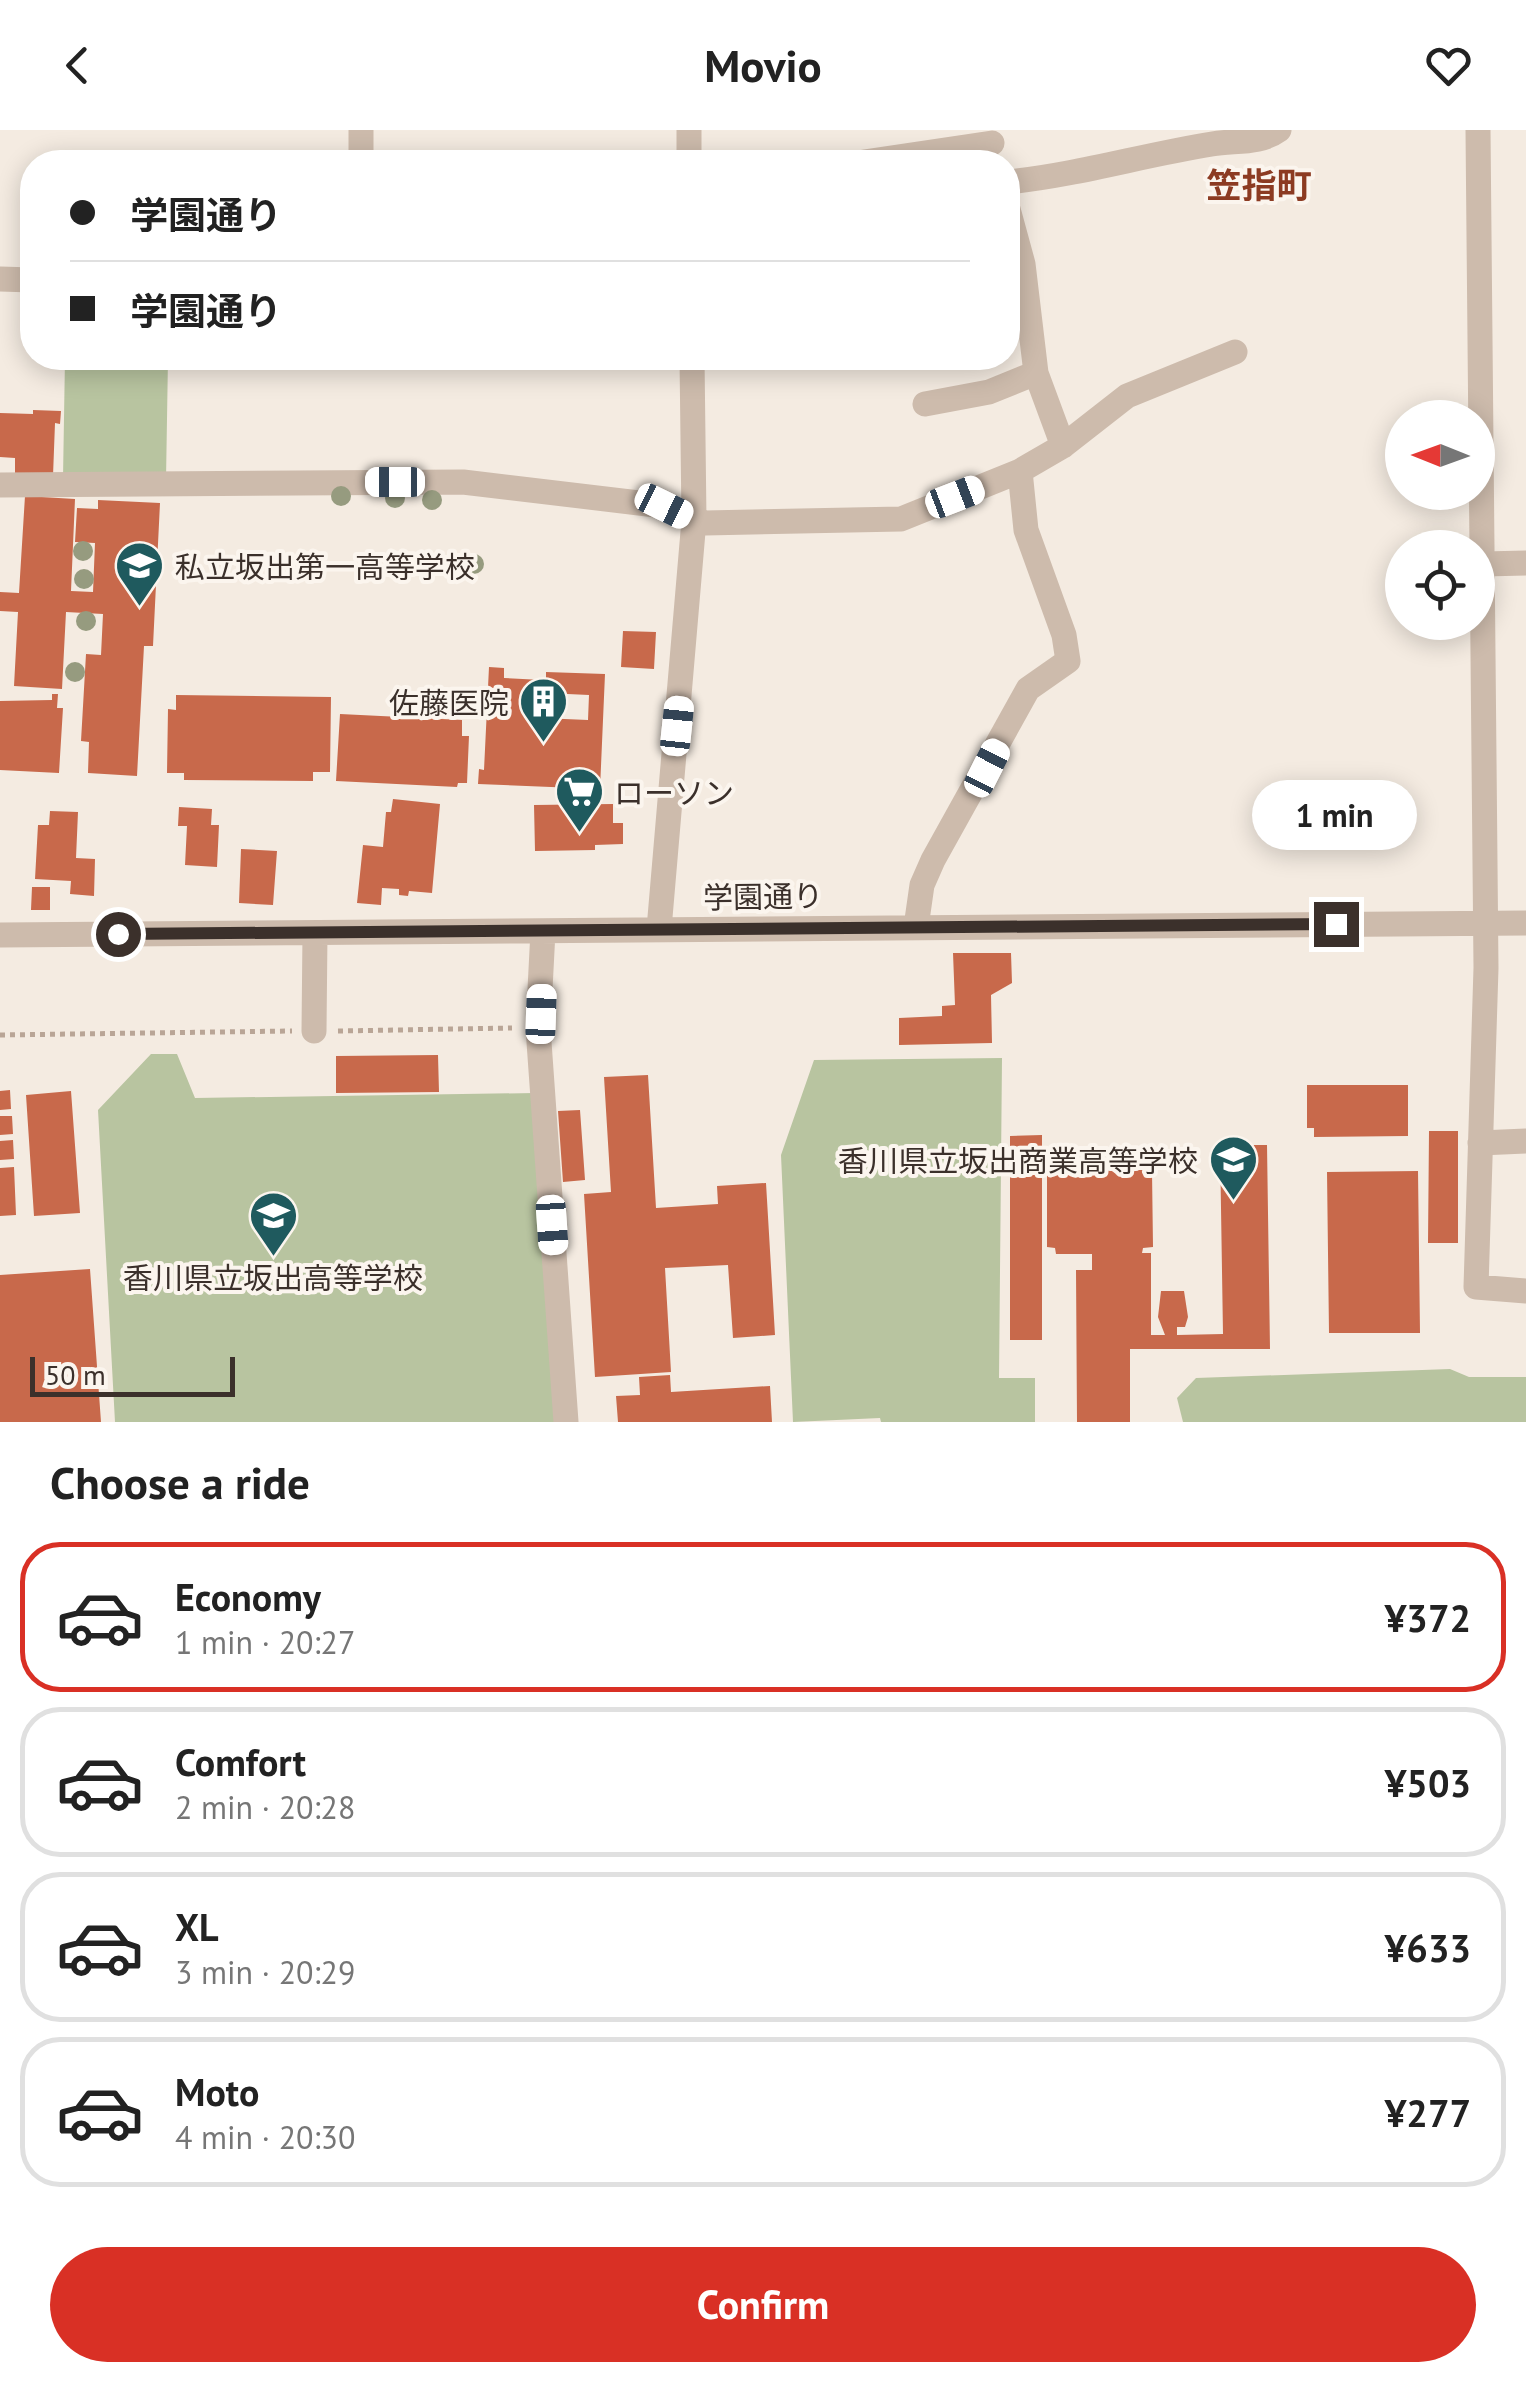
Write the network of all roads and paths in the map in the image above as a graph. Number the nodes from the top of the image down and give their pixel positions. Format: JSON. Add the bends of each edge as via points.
{"nodes":[{"id":1,"x":1278,"y":130,"type":"edge"},
{"id":2,"x":1478,"y":130,"type":"edge"},
{"id":3,"x":993,"y":145,"type":"edge"},
{"id":4,"x":955,"y":150,"type":"edge"},
{"id":5,"x":1020,"y":181,"type":"edge"},
{"id":6,"x":1020,"y":290,"type":"edge"},
{"id":7,"x":1235,"y":352,"type":"dead end"},
{"id":8,"x":692,"y":370,"type":"edge"},
{"id":9,"x":1036,"y":372,"type":"junction"},
{"id":10,"x":925,"y":404,"type":"dead end"},
{"id":11,"x":1063,"y":446,"type":"junction"},
{"id":12,"x":1020,"y":471,"type":"junction"},
{"id":13,"x":0,"y":486,"type":"edge"},
{"id":14,"x":694,"y":520,"type":"junction"},
{"id":15,"x":1484,"y":530,"type":"edge"},
{"id":16,"x":1526,"y":563,"type":"edge"},
{"id":17,"x":1495,"y":564,"type":"edge"},
{"id":18,"x":1484,"y":640,"type":"edge"},
{"id":19,"x":1526,"y":923,"type":"edge"},
{"id":20,"x":1484,"y":924,"type":"junction"},
{"id":21,"x":916,"y":926,"type":"junction"},
{"id":22,"x":659,"y":929,"type":"junction"},
{"id":23,"x":543,"y":930,"type":"junction"},
{"id":24,"x":314,"y":932,"type":"junction"},
{"id":25,"x":0,"y":935,"type":"edge"},
{"id":26,"x":538,"y":1028,"type":"junction"},
{"id":27,"x":314,"y":1031,"type":"junction"},
{"id":28,"x":0,"y":1034,"type":"edge"},
{"id":29,"x":1526,"y":1141,"type":"edge"},
{"id":30,"x":1480,"y":1143,"type":"junction"},
{"id":31,"x":1526,"y":1291,"type":"edge"},
{"id":32,"x":566,"y":1422,"type":"edge"}],
"edges":[{"from":1,"to":5,"type":"street","via":[[1268,138]]},
{"from":2,"to":15,"type":"street"},
{"from":3,"to":4,"type":"street"},
{"from":6,"to":9,"type":"street"},
{"from":7,"to":11,"type":"street","via":[[1127,396]]},
{"from":8,"to":14,"type":"street"},
{"from":9,"to":10,"type":"street","via":[[989,392]]},
{"from":9,"to":11,"type":"street"},
{"from":11,"to":12,"type":"street"},
{"from":12,"to":14,"type":"street","via":[[901,519]]},
{"from":12,"to":21,"type":"street","via":[[1026,530],[1068,660],[1028,689],[933,860]]},
{"from":13,"to":14,"type":"street","via":[[463,482],[664,506]]},
{"from":14,"to":22,"type":"street"},
{"from":16,"to":17,"type":"street"},
{"from":18,"to":20,"type":"street"},
{"from":19,"to":20,"type":"street","name":"学園通り"},
{"from":20,"to":21,"type":"street","name":"学園通り"},
{"from":20,"to":30,"type":"street"},
{"from":21,"to":22,"type":"street","name":"学園通り"},
{"from":22,"to":23,"type":"street","name":"学園通り"},
{"from":23,"to":24,"type":"street","name":"学園通り"},
{"from":23,"to":26,"type":"street"},
{"from":24,"to":25,"type":"street","name":"学園通り"},
{"from":24,"to":27,"type":"street"},
{"from":26,"to":27,"type":"path"},
{"from":26,"to":32,"type":"street"},
{"from":27,"to":28,"type":"path"},
{"from":29,"to":30,"type":"street"},
{"from":30,"to":31,"type":"street","via":[[1476,1287]]}]}
